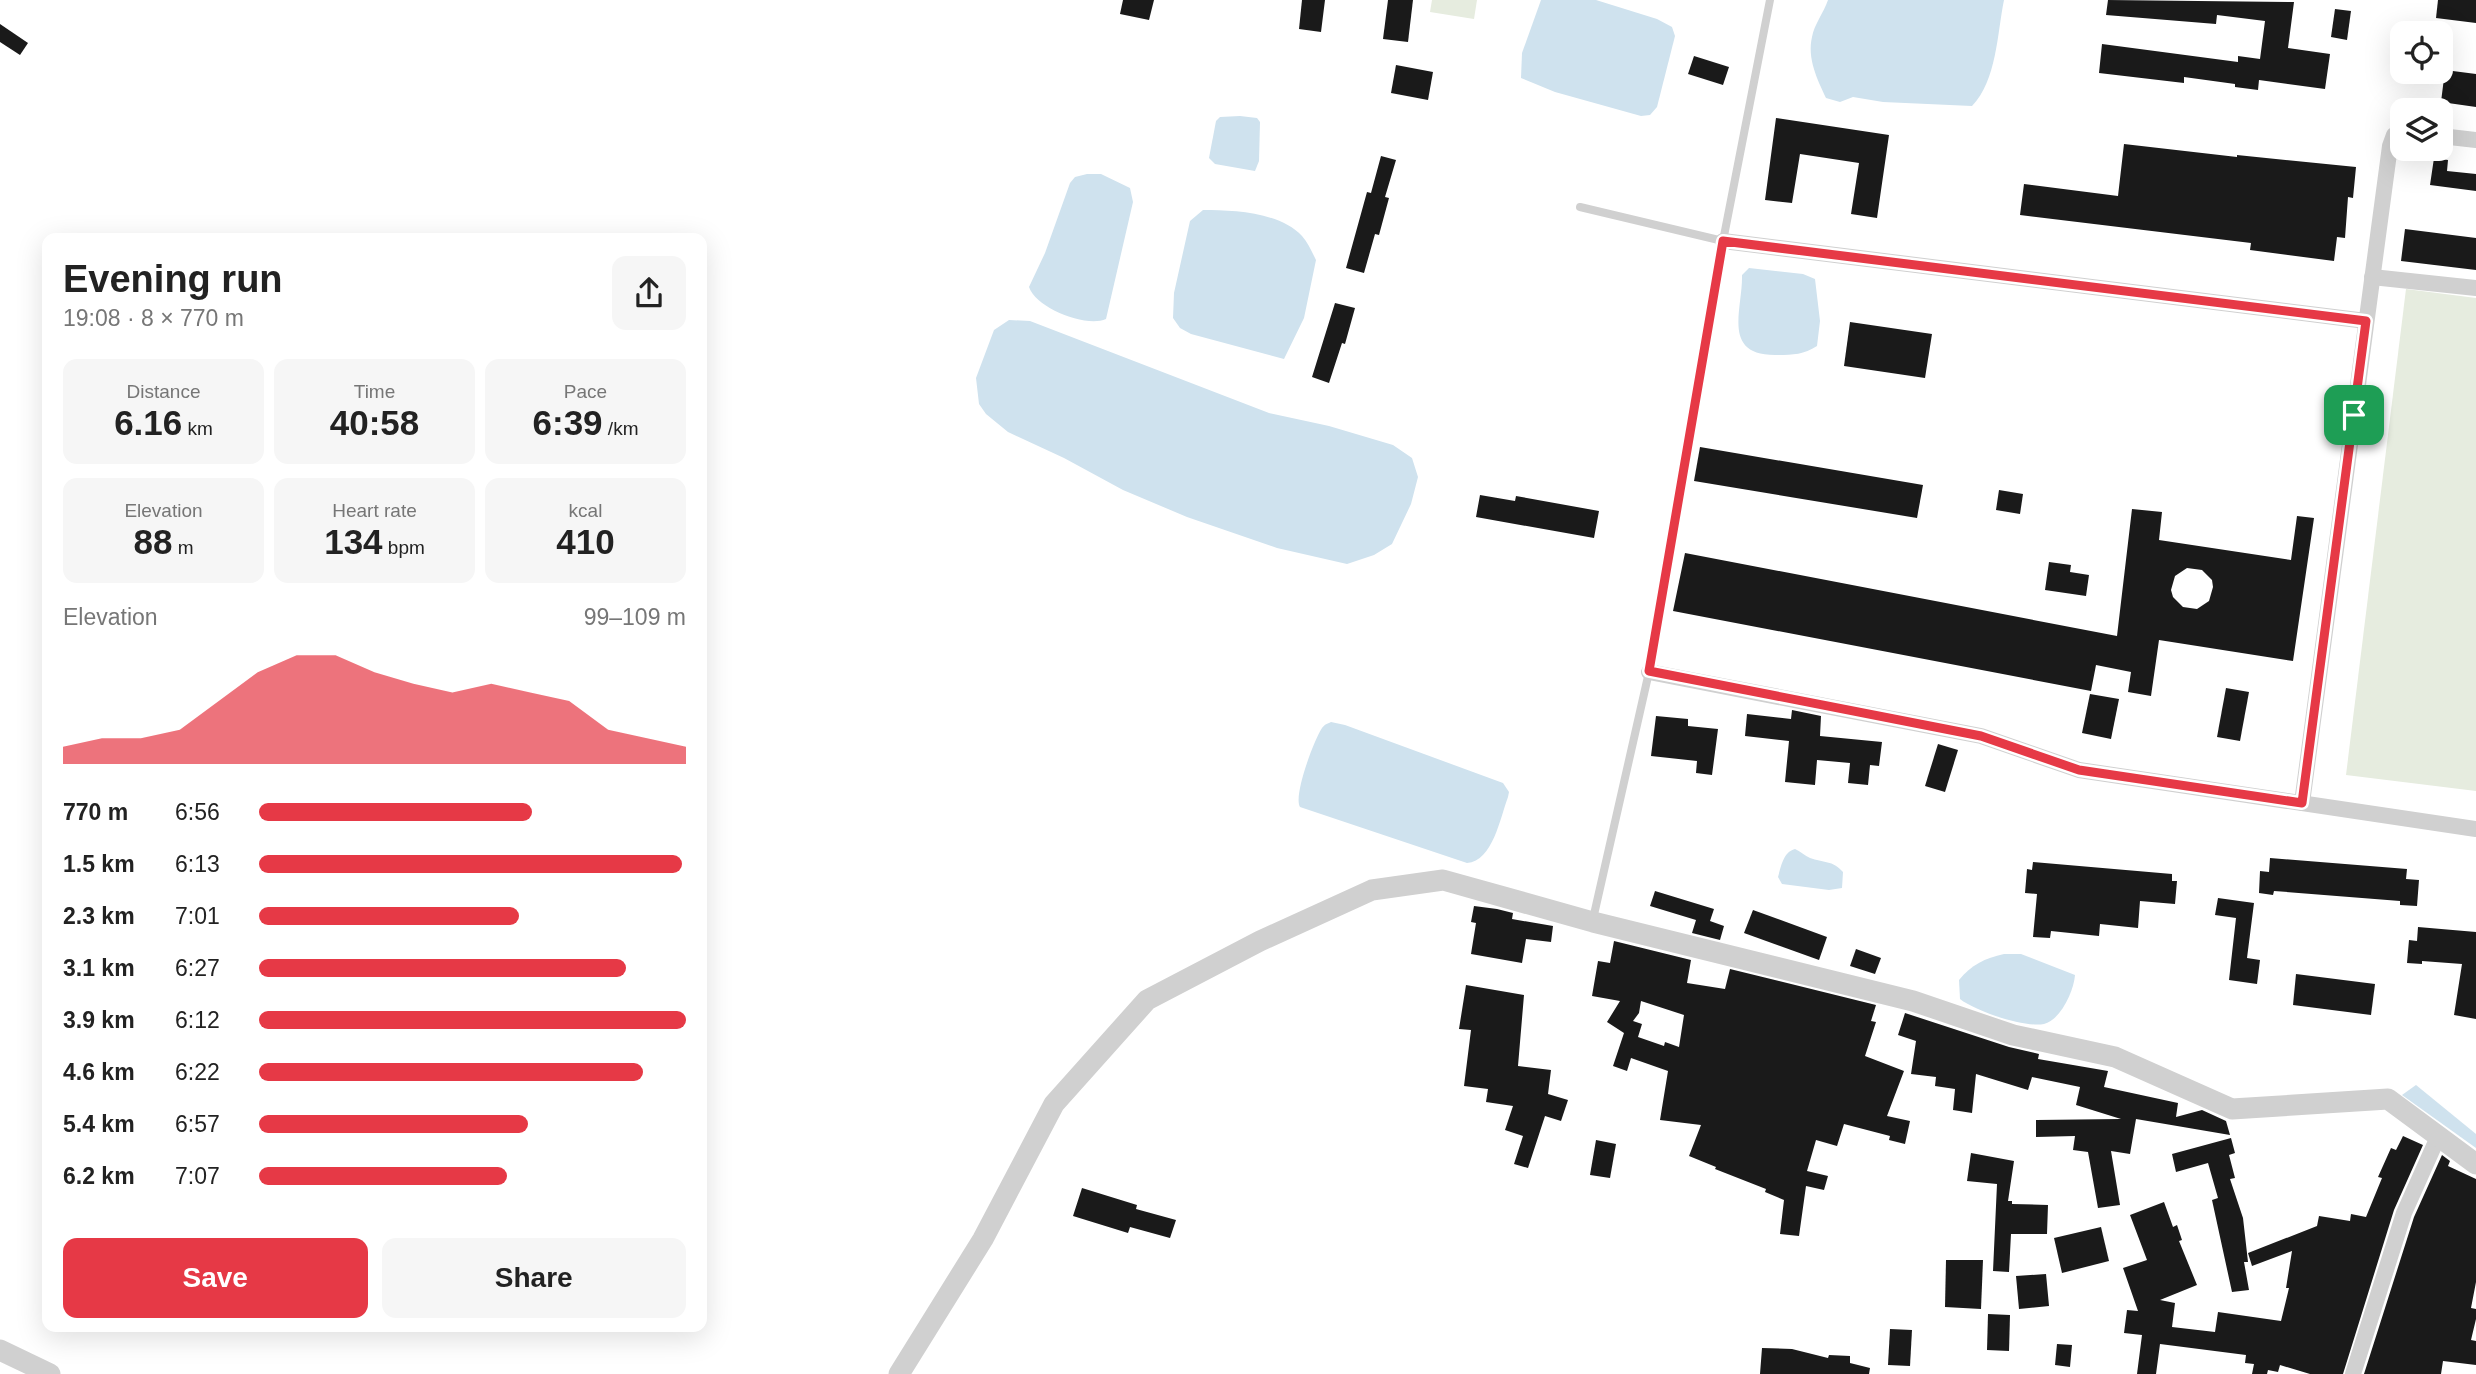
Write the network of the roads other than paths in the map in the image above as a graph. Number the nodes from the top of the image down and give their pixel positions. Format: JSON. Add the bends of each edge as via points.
{"nodes":[{"id":1,"x":1770,"y":0,"type":"edge"},
{"id":2,"x":2453,"y":137,"type":"edge"},
{"id":3,"x":2476,"y":140,"type":"edge"},
{"id":4,"x":2390,"y":146,"type":"edge"},
{"id":5,"x":1580,"y":207,"type":"dead end"},
{"id":6,"x":1723,"y":241,"type":"junction"},
{"id":7,"x":2372,"y":277,"type":"junction"},
{"id":8,"x":2476,"y":288,"type":"edge"},
{"id":9,"x":2366,"y":321,"type":"junction"},
{"id":10,"x":1649,"y":671,"type":"junction"},
{"id":11,"x":2302,"y":803,"type":"junction"},
{"id":12,"x":2476,"y":829,"type":"edge"},
{"id":13,"x":1592,"y":922,"type":"junction"},
{"id":14,"x":2438,"y":1137,"type":"junction"},
{"id":15,"x":2476,"y":1164,"type":"edge"},
{"id":16,"x":0,"y":1350,"type":"edge"},
{"id":17,"x":50,"y":1374,"type":"edge"},
{"id":18,"x":899,"y":1374,"type":"edge"},
{"id":19,"x":2353,"y":1374,"type":"edge"}],
"edges":[{"from":1,"to":6,"type":"lane"},
{"from":2,"to":3,"type":"street"},
{"from":4,"to":7,"type":"street"},
{"from":5,"to":6,"type":"lane"},
{"from":6,"to":9,"type":"street"},
{"from":6,"to":10,"type":"lane"},
{"from":7,"to":8,"type":"street"},
{"from":7,"to":9,"type":"street"},
{"from":9,"to":11,"type":"street"},
{"from":10,"to":11,"type":"street","via":[[1981,736],[2079,770]]},
{"from":10,"to":13,"type":"lane"},
{"from":11,"to":12,"type":"street"},
{"from":13,"to":14,"type":"street","via":[[1913,1001],[2013,1035],[2115,1057],[2232,1109],[2388,1099]]},
{"from":13,"to":18,"type":"street","via":[[1443,880],[1372,890],[1147,1000],[1054,1104],[983,1239]]},
{"from":14,"to":15,"type":"street"},
{"from":14,"to":19,"type":"street","via":[[2404,1213]]},
{"from":16,"to":17,"type":"street"}]}
